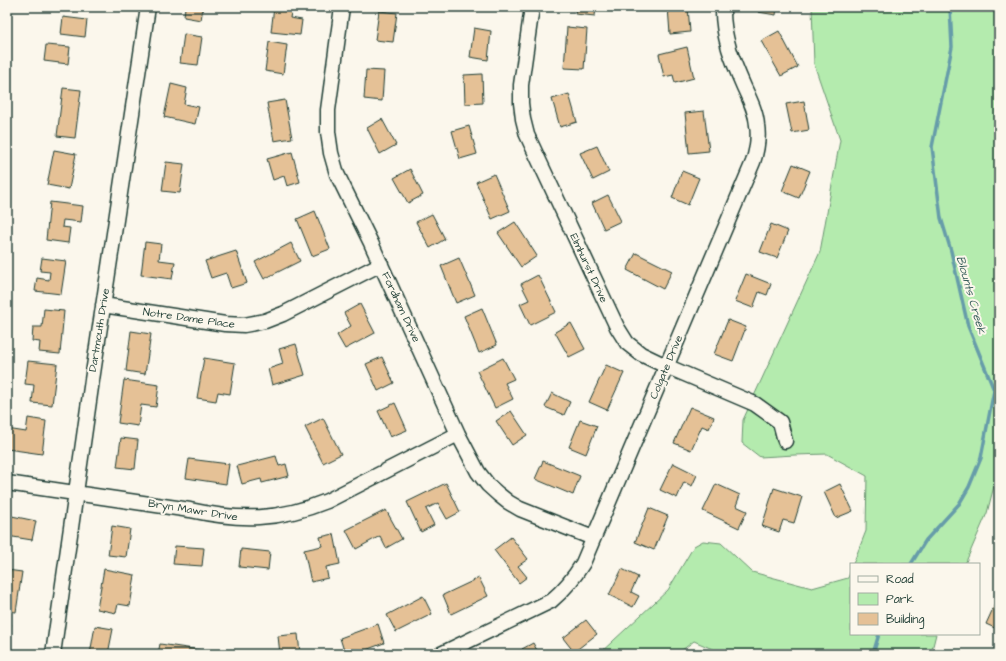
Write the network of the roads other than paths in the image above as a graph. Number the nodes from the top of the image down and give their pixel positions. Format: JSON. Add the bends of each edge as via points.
{"nodes":[{"id":1,"x":148,"y":7,"type":"edge"},
{"id":2,"x":342,"y":7,"type":"edge"},
{"id":3,"x":532,"y":7,"type":"edge"},
{"id":4,"x":723,"y":7,"type":"edge"},
{"id":5,"x":381,"y":264,"type":"junction"},
{"id":6,"x":103,"y":305,"type":"junction"},
{"id":7,"x":666,"y":366,"type":"junction"},
{"id":8,"x":458,"y":434,"type":"junction"},
{"id":9,"x":785,"y":441,"type":"dead end"},
{"id":10,"x":7,"y":482,"type":"edge"},
{"id":11,"x":76,"y":493,"type":"junction"},
{"id":12,"x":593,"y":538,"type":"junction"},
{"id":13,"x":52,"y":654,"type":"edge"},
{"id":14,"x":442,"y":654,"type":"edge"}],
"edges":[{"from":1,"to":6,"type":"street","name":"Dartmouth Drive"},
{"from":2,"to":5,"type":"street","name":"Fordham Drive","via":[[328,110],[331,153],[337,174]]},
{"from":3,"to":7,"type":"street","name":"Elmhurst Drive","via":[[521,85],[521,103],[527,135],[617,327],[634,350]]},
{"from":4,"to":7,"type":"street","name":"Colgate Drive","via":[[728,47],[754,109],[758,138],[756,152]]},
{"from":5,"to":6,"type":"street","name":"Notre Dame Place","via":[[283,314],[244,325]]},
{"from":5,"to":8,"type":"street","name":"Fordham Drive"},
{"from":6,"to":11,"type":"street","name":"Dartmouth Drive"},
{"from":7,"to":9,"type":"street","name":"Elmhurst Drive","via":[[755,404],[780,422]]},
{"from":7,"to":12,"type":"street","name":"Colgate Drive"},
{"from":8,"to":11,"type":"street","name":"Bryn Mawr Drive","via":[[327,501],[309,508],[262,518],[228,517]]},
{"from":8,"to":12,"type":"street","name":"Fordham Drive","via":[[478,472],[498,494],[520,509]]},
{"from":10,"to":11,"type":"street","name":"Bryn Mawr Drive"},
{"from":11,"to":13,"type":"street","name":"Dartmouth Drive"},
{"from":12,"to":14,"type":"street","name":"Colgate Drive","via":[[573,579],[551,601]]}]}
